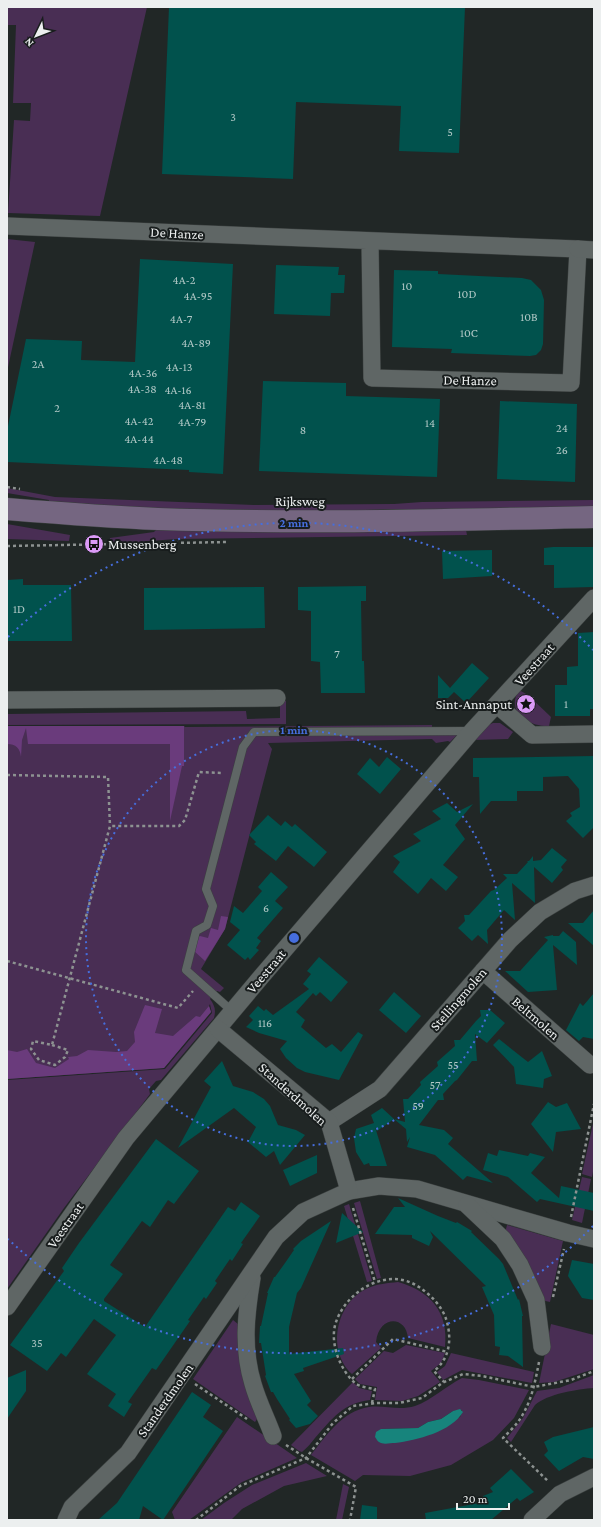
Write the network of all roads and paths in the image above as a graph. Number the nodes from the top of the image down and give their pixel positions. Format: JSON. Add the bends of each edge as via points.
{"nodes":[{"id":1,"x":7,"y":226,"type":"edge"},
{"id":2,"x":370,"y":242,"type":"junction"},
{"id":3,"x":586,"y":250,"type":"edge"},
{"id":4,"x":7,"y":487,"type":"edge"},
{"id":5,"x":21,"y":489,"type":"dead end"},
{"id":6,"x":7,"y":508,"type":"edge"},
{"id":7,"x":594,"y":516,"type":"edge"},
{"id":8,"x":594,"y":598,"type":"edge"},
{"id":9,"x":277,"y":698,"type":"dead end"},
{"id":10,"x":7,"y":700,"type":"edge"},
{"id":11,"x":497,"y":705,"type":"junction"},
{"id":12,"x":472,"y":731,"type":"junction"},
{"id":13,"x":594,"y":734,"type":"edge"},
{"id":14,"x":236,"y":774,"type":"junction"},
{"id":15,"x":7,"y":776,"type":"edge"},
{"id":16,"x":110,"y":826,"type":"junction"},
{"id":17,"x":594,"y":886,"type":"edge"},
{"id":18,"x":7,"y":961,"type":"edge"},
{"id":19,"x":483,"y":971,"type":"junction"},
{"id":20,"x":69,"y":979,"type":"junction"},
{"id":21,"x":200,"y":983,"type":"junction"},
{"id":22,"x":232,"y":1011,"type":"junction"},
{"id":23,"x":218,"y":1028,"type":"junction"},
{"id":24,"x":52,"y":1045,"type":"junction"},
{"id":25,"x":593,"y":1069,"type":"edge"},
{"id":26,"x":329,"y":1122,"type":"junction"},
{"id":27,"x":349,"y":1191,"type":"junction"},
{"id":28,"x":464,"y":1203,"type":"junction"},
{"id":29,"x":594,"y":1239,"type":"edge"},
{"id":30,"x":253,"y":1272,"type":"junction"},
{"id":31,"x":375,"y":1282,"type":"junction"},
{"id":32,"x":7,"y":1307,"type":"edge"},
{"id":33,"x":542,"y":1348,"type":"dead end"},
{"id":34,"x":448,"y":1352,"type":"junction"},
{"id":35,"x":594,"y":1371,"type":"edge"},
{"id":36,"x":352,"y":1379,"type":"junction"},
{"id":37,"x":444,"y":1382,"type":"junction"},
{"id":38,"x":372,"y":1403,"type":"junction"},
{"id":39,"x":273,"y":1436,"type":"dead end"},
{"id":40,"x":594,"y":1477,"type":"edge"},
{"id":41,"x":66,"y":1520,"type":"edge"},
{"id":42,"x":196,"y":1520,"type":"edge"},
{"id":43,"x":532,"y":1520,"type":"edge"}],
"edges":[{"from":1,"to":2,"type":"street","name":"De Hanze"},
{"from":2,"to":3,"type":"street","name":"De Hanze"},
{"from":2,"to":3,"type":"street","name":"De Hanze","via":[[372,378],[570,383]]},
{"from":4,"to":5,"type":"path"},
{"from":6,"to":7,"type":"main road","name":"Rijksweg","via":[[159,519],[412,520]]},
{"from":8,"to":11,"type":"street","name":"Veestraat"},
{"from":9,"to":10,"type":"street"},
{"from":11,"to":12,"type":"street","name":"Veestraat"},
{"from":11,"to":13,"type":"street","via":[[532,735]]},
{"from":12,"to":14,"type":"lane","via":[[254,732],[243,747]]},
{"from":12,"to":22,"type":"street","name":"Veestraat"},
{"from":14,"to":16,"type":"path","via":[[199,772],[184,820],[179,826]]},
{"from":14,"to":21,"type":"lane","via":[[206,889],[212,906],[207,924],[196,931],[186,970]]},
{"from":15,"to":16,"type":"path","via":[[108,776]]},
{"from":16,"to":20,"type":"path"},
{"from":17,"to":19,"type":"street","name":"Stellingmolen","via":[[575,891],[540,912],[510,940]]},
{"from":18,"to":20,"type":"path"},
{"from":19,"to":25,"type":"street","name":"Beltmolen"},
{"from":19,"to":26,"type":"street","name":"Stellingmolen","via":[[380,1089]]},
{"from":20,"to":21,"type":"path","via":[[178,1008]]},
{"from":20,"to":24,"type":"path"},
{"from":21,"to":22,"type":"lane"},
{"from":22,"to":23,"type":"street","name":"Veestraat"},
{"from":23,"to":26,"type":"street","name":"Standerdmolen"},
{"from":23,"to":32,"type":"street","name":"Veestraat","via":[[126,1138]]},
{"from":24,"to":24,"type":"path","via":[[33,1041],[31,1049],[39,1060],[55,1065],[65,1057],[68,1050]]},
{"from":26,"to":27,"type":"street","name":"Standerdmolen"},
{"from":27,"to":28,"type":"street","via":[[379,1186],[417,1189]]},
{"from":27,"to":30,"type":"street","name":"Standerdmolen","via":[[303,1212],[276,1237]]},
{"from":27,"to":31,"type":"path"},
{"from":28,"to":29,"type":"street"},
{"from":28,"to":33,"type":"street","via":[[502,1239],[520,1265],[536,1300]]},
{"from":30,"to":39,"type":"street","name":"Standerdmolen","via":[[246,1316],[247,1358],[253,1385]]},
{"from":30,"to":41,"type":"street","name":"Standerdmolen","via":[[128,1453],[72,1507]]},
{"from":31,"to":34,"type":"path","via":[[387,1279],[400,1280],[414,1284],[429,1293],[447,1321]]},
{"from":31,"to":36,"type":"path","via":[[354,1295],[345,1304],[335,1322],[335,1348],[340,1363]]},
{"from":34,"to":36,"type":"path","via":[[393,1339]]},
{"from":34,"to":37,"type":"path","via":[[443,1364],[434,1372]]},
{"from":35,"to":37,"type":"path","via":[[571,1380],[534,1387],[463,1374]]},
{"from":36,"to":38,"type":"path","via":[[363,1387],[375,1389]]},
{"from":37,"to":38,"type":"path","via":[[422,1398],[399,1403]]},
{"from":38,"to":42,"type":"path","via":[[353,1406],[333,1422],[306,1458],[240,1486]]},
{"from":40,"to":43,"type":"street","via":[[560,1494]]}]}
